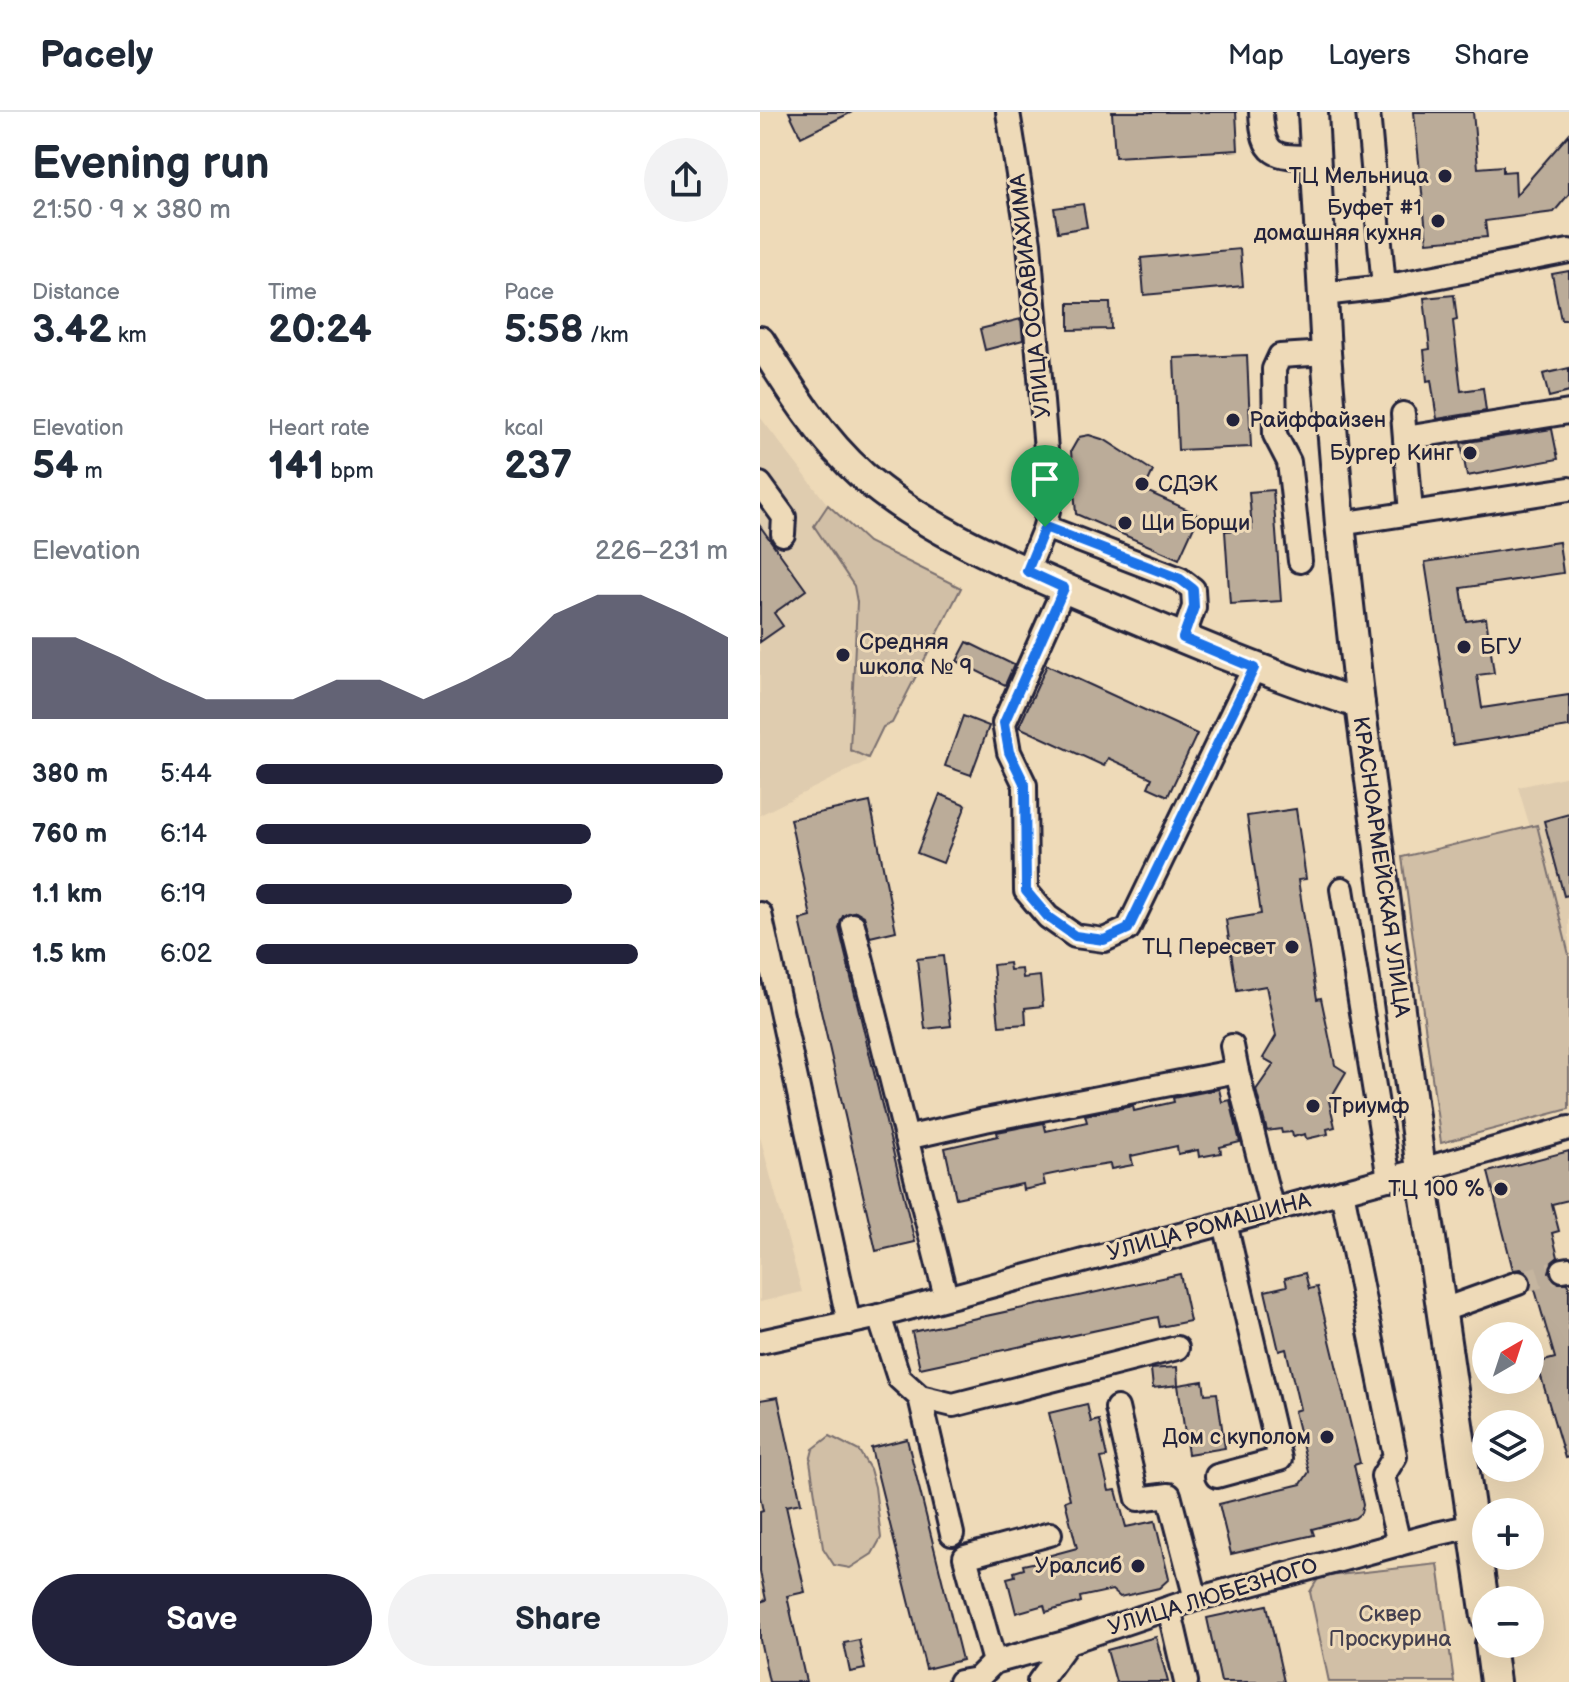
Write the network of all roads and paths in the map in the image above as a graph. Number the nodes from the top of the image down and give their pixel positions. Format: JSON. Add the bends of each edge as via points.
{"nodes":[{"id":1,"x":1008,"y":112,"type":"edge"},
{"id":2,"x":1261,"y":112,"type":"edge"},
{"id":3,"x":1313,"y":112,"type":"edge"},
{"id":4,"x":1368,"y":112,"type":"edge"},
{"id":5,"x":1316,"y":157,"type":"junction"},
{"id":6,"x":1569,"y":251,"type":"edge"},
{"id":7,"x":1384,"y":287,"type":"junction"},
{"id":8,"x":1323,"y":294,"type":"junction"},
{"id":9,"x":760,"y":341,"type":"edge"},
{"id":10,"x":1326,"y":353,"type":"junction"},
{"id":11,"x":1569,"y":412,"type":"edge"},
{"id":12,"x":1403,"y":414,"type":"dead end"},
{"id":13,"x":1405,"y":438,"type":"junction"},
{"id":14,"x":760,"y":484,"type":"edge"},
{"id":15,"x":1569,"y":489,"type":"edge"},
{"id":16,"x":1411,"y":513,"type":"junction"},
{"id":17,"x":1340,"y":524,"type":"junction"},
{"id":18,"x":1045,"y":527,"type":"junction"},
{"id":19,"x":783,"y":534,"type":"dead end"},
{"id":20,"x":1300,"y":561,"type":"dead end"},
{"id":21,"x":1027,"y":571,"type":"junction"},
{"id":22,"x":1064,"y":588,"type":"junction"},
{"id":23,"x":1183,"y":638,"type":"junction"},
{"id":24,"x":1254,"y":668,"type":"junction"},
{"id":25,"x":1360,"y":704,"type":"junction"},
{"id":26,"x":1342,"y":889,"type":"dead end"},
{"id":27,"x":853,"y":925,"type":"dead end"},
{"id":28,"x":761,"y":926,"type":"edge"},
{"id":29,"x":1232,"y":1046,"type":"dead end"},
{"id":30,"x":1237,"y":1071,"type":"junction"},
{"id":31,"x":1569,"y":1128,"type":"edge"},
{"id":32,"x":906,"y":1138,"type":"junction"},
{"id":33,"x":1421,"y":1170,"type":"junction"},
{"id":34,"x":1389,"y":1179,"type":"junction"},
{"id":35,"x":1342,"y":1191,"type":"junction"},
{"id":36,"x":1272,"y":1210,"type":"junction"},
{"id":37,"x":1225,"y":1223,"type":"junction"},
{"id":38,"x":1518,"y":1283,"type":"tunnel mouth"},
{"id":39,"x":946,"y":1297,"type":"junction"},
{"id":40,"x":1443,"y":1310,"type":"junction"},
{"id":41,"x":879,"y":1316,"type":"junction"},
{"id":42,"x":849,"y":1323,"type":"junction"},
{"id":43,"x":760,"y":1342,"type":"edge"},
{"id":44,"x":1177,"y":1348,"type":"dead end"},
{"id":45,"x":920,"y":1397,"type":"junction"},
{"id":46,"x":1117,"y":1408,"type":"dead end"},
{"id":47,"x":1217,"y":1476,"type":"dead end"},
{"id":48,"x":1472,"y":1519,"type":"edge"},
{"id":49,"x":1472,"y":1526,"type":"edge"},
{"id":50,"x":952,"y":1534,"type":"dead end"},
{"id":51,"x":1050,"y":1534,"type":"dead end"},
{"id":52,"x":1399,"y":1544,"type":"junction"},
{"id":53,"x":1196,"y":1599,"type":"junction"},
{"id":54,"x":1169,"y":1608,"type":"junction"},
{"id":55,"x":1068,"y":1642,"type":"junction"},
{"id":56,"x":1492,"y":1658,"type":"edge"},
{"id":57,"x":994,"y":1662,"type":"junction"},
{"id":58,"x":960,"y":1682,"type":"edge"},
{"id":59,"x":1039,"y":1682,"type":"edge"},
{"id":60,"x":1186,"y":1682,"type":"edge"},
{"id":61,"x":1495,"y":1682,"type":"edge"}],
"edges":[{"from":1,"to":18,"type":"street","name":"УЛИЦА ОСОАВИАХИМА","via":[[1029,243],[1050,499]]},
{"from":2,"to":5,"type":"street","via":[[1269,148],[1281,157]]},
{"from":3,"to":5,"type":"main road","name":"КРАСНОАРМЕЙСКАЯ УЛИЦА"},
{"from":4,"to":7,"type":"street"},
{"from":5,"to":8,"type":"main road","name":"КРАСНОАРМЕЙСКАЯ УЛИЦА"},
{"from":6,"to":7,"type":"street"},
{"from":7,"to":8,"type":"street"},
{"from":8,"to":10,"type":"main road","name":"КРАСНОАРМЕЙСКАЯ УЛИЦА"},
{"from":9,"to":21,"type":"main road","via":[[831,443],[861,474],[893,501]]},
{"from":10,"to":17,"type":"main road","name":"КРАСНОАРМЕЙСКАЯ УЛИЦА"},
{"from":10,"to":20,"type":"street","via":[[1280,356],[1274,369],[1275,435],[1289,462]]},
{"from":11,"to":13,"type":"street"},
{"from":12,"to":13,"type":"street"},
{"from":13,"to":16,"type":"street"},
{"from":14,"to":19,"type":"street","via":[[784,517]]},
{"from":15,"to":16,"type":"street"},
{"from":16,"to":17,"type":"street"},
{"from":17,"to":25,"type":"main road","name":"КРАСНОАРМЕЙСКАЯ УЛИЦА"},
{"from":18,"to":21,"type":"street","name":"УЛИЦА ОСОАВИАХИМА"},
{"from":18,"to":23,"type":"street","via":[[1180,579],[1193,589],[1194,607]]},
{"from":21,"to":22,"type":"main road"},
{"from":22,"to":23,"type":"main road"},
{"from":22,"to":24,"type":"street","via":[[1004,723],[1009,752],[1025,785],[1026,891],[1048,917],[1075,936],[1104,940],[1128,929]]},
{"from":23,"to":24,"type":"main road"},
{"from":24,"to":25,"type":"main road"},
{"from":25,"to":33,"type":"main road","name":"КРАСНОАРМЕЙСКАЯ УЛИЦА"},
{"from":26,"to":34,"type":"street"},
{"from":27,"to":32,"type":"street"},
{"from":28,"to":42,"type":"street"},
{"from":29,"to":30,"type":"street"},
{"from":30,"to":32,"type":"street"},
{"from":30,"to":36,"type":"street"},
{"from":31,"to":33,"type":"street","name":"УЛИЦА РОМАШИНА"},
{"from":32,"to":39,"type":"street"},
{"from":33,"to":34,"type":"street","name":"УЛИЦА РОМАШИНА"},
{"from":33,"to":40,"type":"main road","name":"КРАСНОАРМЕЙСКАЯ УЛИЦА"},
{"from":34,"to":35,"type":"street","name":"УЛИЦА РОМАШИНА"},
{"from":35,"to":36,"type":"street","name":"УЛИЦА РОМАШИНА"},
{"from":35,"to":52,"type":"street","via":[[1395,1456],[1383,1476]]},
{"from":36,"to":37,"type":"street","name":"УЛИЦА РОМАШИНА"},
{"from":37,"to":39,"type":"street","name":"УЛИЦА РОМАШИНА"},
{"from":37,"to":47,"type":"street","via":[[1280,1459]]},
{"from":38,"to":40,"type":"street"},
{"from":39,"to":41,"type":"street","name":"УЛИЦА РОМАШИНА"},
{"from":40,"to":48,"type":"main road","name":"КРАСНОАРМЕЙСКАЯ УЛИЦА"},
{"from":41,"to":42,"type":"street","name":"УЛИЦА РОМАШИНА"},
{"from":41,"to":45,"type":"street","via":[[899,1378]]},
{"from":42,"to":43,"type":"street","name":"УЛИЦА РОМАШИНА"},
{"from":44,"to":45,"type":"street","via":[[953,1405]]},
{"from":45,"to":50,"type":"street"},
{"from":46,"to":53,"type":"street","via":[[1138,1499],[1169,1495]]},
{"from":49,"to":52,"type":"street","name":"УЛИЦА ЛЮБЕЗНОГО"},
{"from":51,"to":57,"type":"street","via":[[965,1557]]},
{"from":52,"to":53,"type":"street","name":"УЛИЦА ЛЮБЕЗНОГО"},
{"from":53,"to":54,"type":"street","name":"УЛИЦА ЛЮБЕЗНОГО"},
{"from":54,"to":55,"type":"street","name":"УЛИЦА ЛЮБЕЗНОГО"},
{"from":54,"to":60,"type":"street"},
{"from":55,"to":57,"type":"street","name":"УЛИЦА ЛЮБЕЗНОГО"},
{"from":55,"to":59,"type":"street"},
{"from":56,"to":61,"type":"main road"},
{"from":57,"to":58,"type":"street","name":"УЛИЦА ЛЮБЕЗНОГО","via":[[977,1679]]}]}
